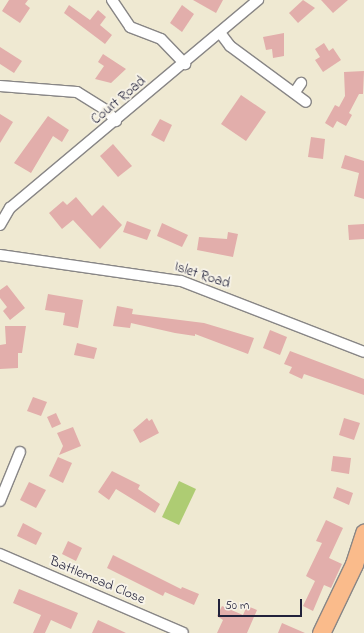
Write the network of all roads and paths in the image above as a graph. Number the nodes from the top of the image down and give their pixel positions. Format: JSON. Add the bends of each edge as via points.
{"nodes":[{"id":1,"x":112,"y":0,"type":"edge"},
{"id":2,"x":258,"y":0,"type":"edge"},
{"id":3,"x":220,"y":34,"type":"junction"},
{"id":4,"x":185,"y":64,"type":"junction"},
{"id":5,"x":301,"y":83,"type":"dead end"},
{"id":6,"x":0,"y":86,"type":"edge"},
{"id":7,"x":295,"y":92,"type":"junction"},
{"id":8,"x":306,"y":102,"type":"dead end"},
{"id":9,"x":116,"y":121,"type":"junction"},
{"id":10,"x":0,"y":225,"type":"edge"},
{"id":11,"x":0,"y":255,"type":"edge"},
{"id":12,"x":364,"y":352,"type":"edge"},
{"id":13,"x":20,"y":452,"type":"dead end"},
{"id":14,"x":0,"y":501,"type":"edge"},
{"id":15,"x":364,"y":533,"type":"edge"},
{"id":16,"x":0,"y":554,"type":"edge"},
{"id":17,"x":183,"y":633,"type":"edge"},
{"id":18,"x":321,"y":633,"type":"edge"}],
"edges":[{"from":1,"to":4,"type":"street","via":[[130,27],[161,39]]},
{"from":2,"to":3,"type":"street","name":"Court Road"},
{"from":3,"to":4,"type":"street","name":"Court Road"},
{"from":3,"to":7,"type":"street","via":[[230,46]]},
{"from":4,"to":9,"type":"street","name":"Court Road"},
{"from":5,"to":7,"type":"street"},
{"from":6,"to":9,"type":"street","via":[[77,92],[106,110]]},
{"from":7,"to":8,"type":"street"},
{"from":9,"to":10,"type":"street","name":"Court Road","via":[[10,208]]},
{"from":11,"to":12,"type":"street","name":"Islet Road","via":[[181,281]]},
{"from":13,"to":14,"type":"street"},
{"from":15,"to":18,"type":"main road","via":[[354,564]]},
{"from":16,"to":17,"type":"street","name":"Battlemead Close"}]}
